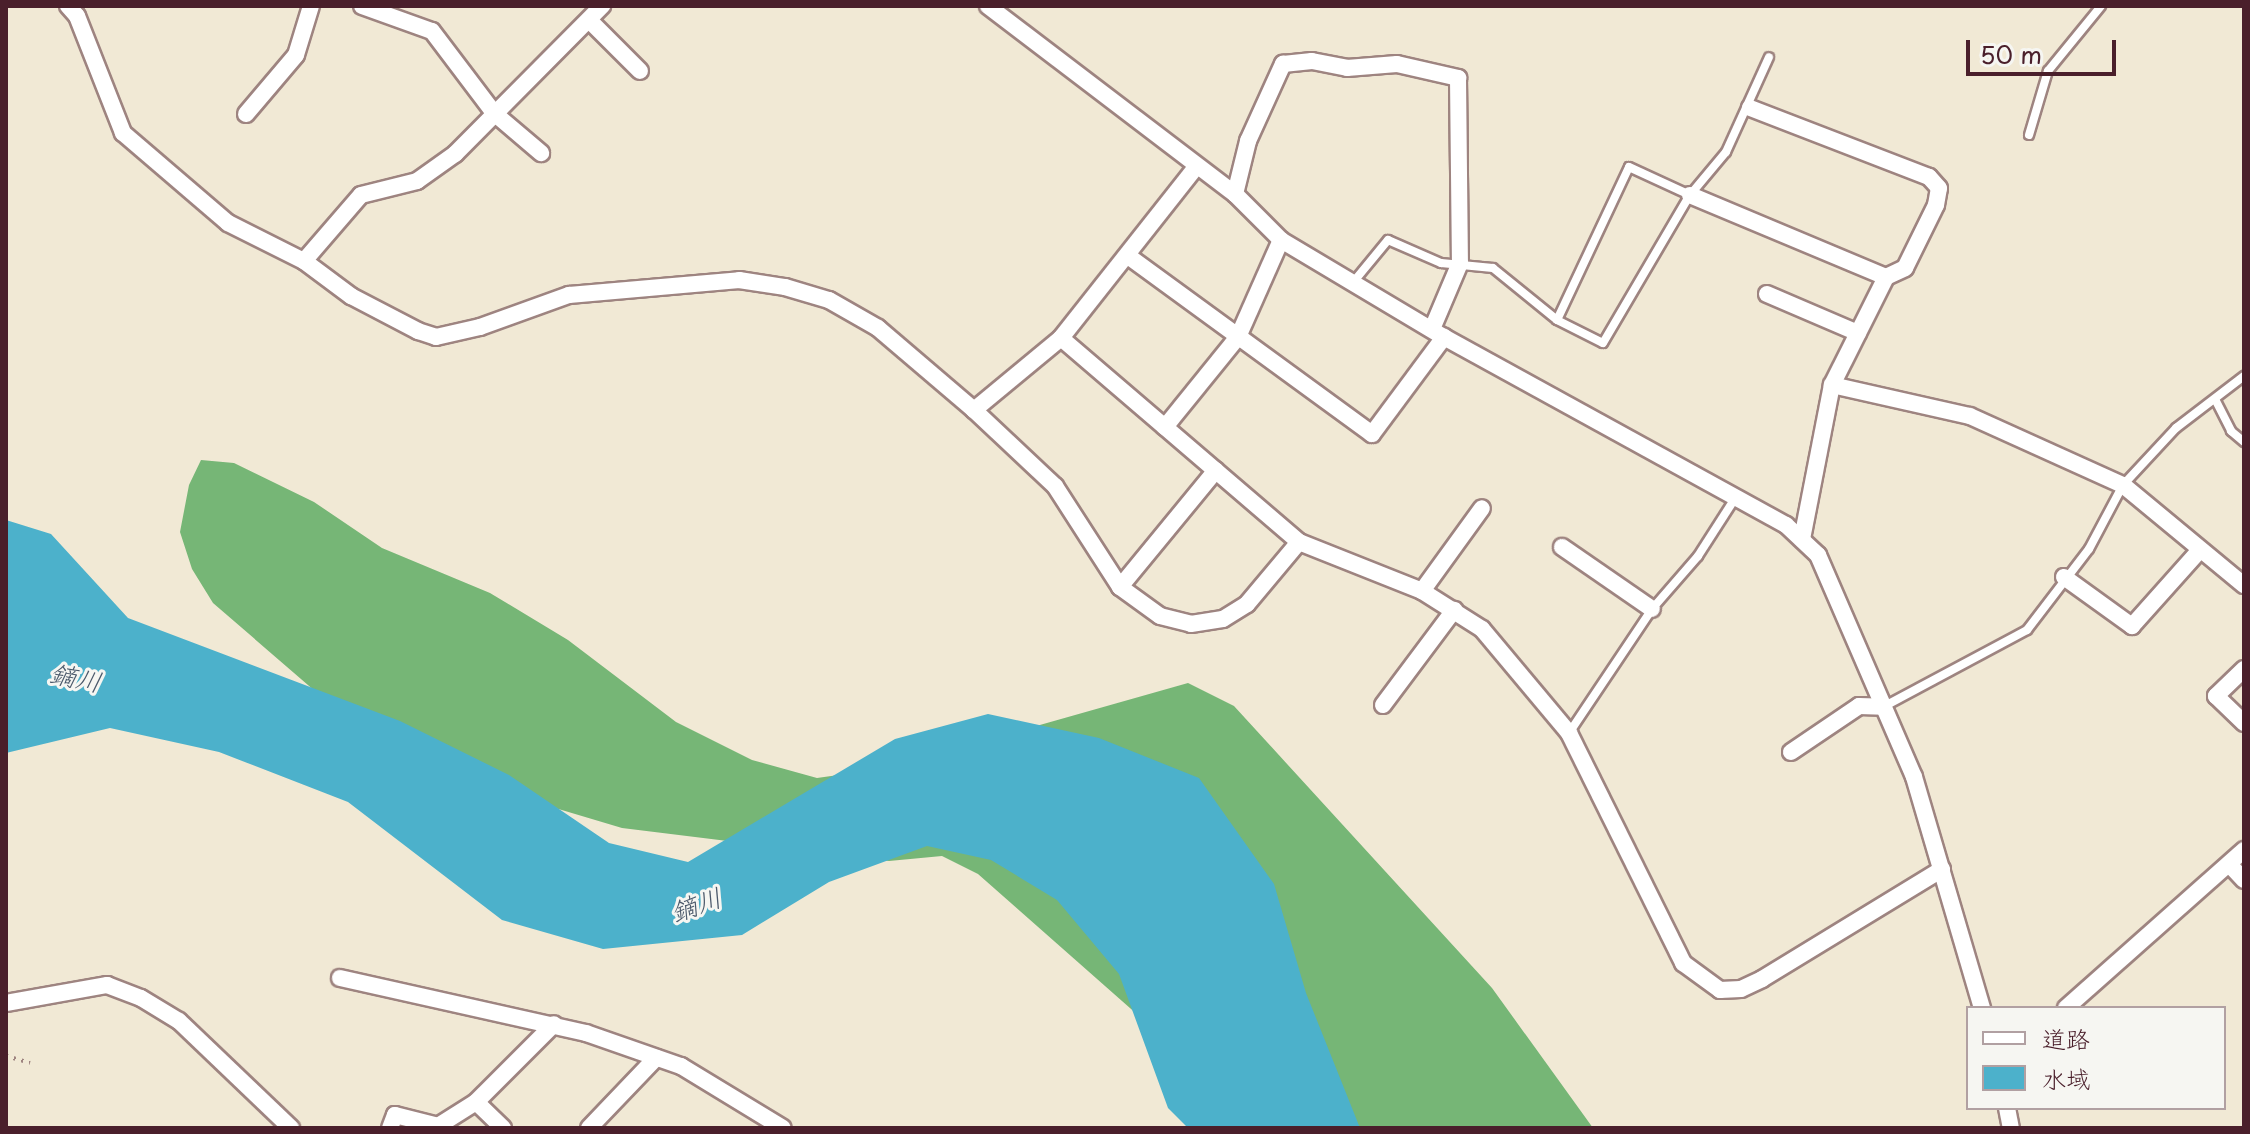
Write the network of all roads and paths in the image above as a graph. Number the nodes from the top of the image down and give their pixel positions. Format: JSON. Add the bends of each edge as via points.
{"nodes":[{"id":1,"x":68,"y":6,"type":"edge"},
{"id":2,"x":311,"y":6,"type":"edge"},
{"id":3,"x":362,"y":6,"type":"edge"},
{"id":4,"x":602,"y":6,"type":"edge"},
{"id":5,"x":988,"y":6,"type":"edge"},
{"id":6,"x":2101,"y":6,"type":"edge"},
{"id":7,"x":589,"y":20,"type":"junction"},
{"id":8,"x":1769,"y":57,"type":"dead end"},
{"id":9,"x":640,"y":71,"type":"dead end"},
{"id":10,"x":1750,"y":108,"type":"junction"},
{"id":11,"x":494,"y":113,"type":"junction"},
{"id":12,"x":246,"y":114,"type":"dead end"},
{"id":13,"x":2029,"y":135,"type":"dead end"},
{"id":14,"x":541,"y":153,"type":"dead end"},
{"id":15,"x":1196,"y":167,"type":"junction"},
{"id":16,"x":1235,"y":194,"type":"junction"},
{"id":17,"x":1690,"y":195,"type":"junction"},
{"id":18,"x":1281,"y":240,"type":"junction"},
{"id":19,"x":1128,"y":256,"type":"junction"},
{"id":20,"x":304,"y":261,"type":"junction"},
{"id":21,"x":1460,"y":263,"type":"junction"},
{"id":22,"x":1886,"y":277,"type":"junction"},
{"id":23,"x":1355,"y":280,"type":"junction"},
{"id":24,"x":1767,"y":294,"type":"dead end"},
{"id":25,"x":1557,"y":320,"type":"junction"},
{"id":26,"x":1438,"y":333,"type":"junction"},
{"id":27,"x":1858,"y":333,"type":"junction"},
{"id":28,"x":1238,"y":337,"type":"junction"},
{"id":29,"x":1061,"y":338,"type":"junction"},
{"id":30,"x":2244,"y":376,"type":"edge"},
{"id":31,"x":1832,"y":385,"type":"junction"},
{"id":32,"x":2216,"y":401,"type":"junction"},
{"id":33,"x":974,"y":410,"type":"junction"},
{"id":34,"x":1165,"y":427,"type":"junction"},
{"id":35,"x":2244,"y":442,"type":"edge"},
{"id":36,"x":1216,"y":470,"type":"junction"},
{"id":37,"x":2123,"y":485,"type":"junction"},
{"id":38,"x":1734,"y":500,"type":"junction"},
{"id":39,"x":1482,"y":508,"type":"dead end"},
{"id":40,"x":1802,"y":539,"type":"junction"},
{"id":41,"x":1299,"y":542,"type":"junction"},
{"id":42,"x":1562,"y":547,"type":"dead end"},
{"id":43,"x":2199,"y":551,"type":"junction"},
{"id":44,"x":2064,"y":577,"type":"junction"},
{"id":45,"x":2244,"y":585,"type":"edge"},
{"id":46,"x":1120,"y":587,"type":"junction"},
{"id":47,"x":1422,"y":591,"type":"junction"},
{"id":48,"x":1652,"y":609,"type":"junction"},
{"id":49,"x":1454,"y":610,"type":"junction"},
{"id":50,"x":2244,"y":669,"type":"edge"},
{"id":51,"x":1383,"y":705,"type":"dead end"},
{"id":52,"x":1883,"y":707,"type":"junction"},
{"id":53,"x":2244,"y":723,"type":"edge"},
{"id":54,"x":1569,"y":733,"type":"junction"},
{"id":55,"x":1791,"y":752,"type":"dead end"},
{"id":56,"x":2244,"y":850,"type":"edge"},
{"id":57,"x":2229,"y":864,"type":"junction"},
{"id":58,"x":1942,"y":869,"type":"junction"},
{"id":59,"x":2244,"y":880,"type":"edge"},
{"id":60,"x":340,"y":978,"type":"dead end"},
{"id":61,"x":6,"y":1003,"type":"edge"},
{"id":62,"x":1981,"y":1006,"type":"edge"},
{"id":63,"x":2068,"y":1006,"type":"edge"},
{"id":64,"x":554,"y":1024,"type":"junction"},
{"id":65,"x":6,"y":1056,"type":"edge"},
{"id":66,"x":656,"y":1058,"type":"junction"},
{"id":67,"x":30,"y":1063,"type":"dead end"},
{"id":68,"x":476,"y":1102,"type":"junction"},
{"id":69,"x":291,"y":1128,"type":"edge"},
{"id":70,"x":390,"y":1128,"type":"edge"},
{"id":71,"x":503,"y":1128,"type":"edge"},
{"id":72,"x":589,"y":1128,"type":"edge"},
{"id":73,"x":783,"y":1128,"type":"edge"}],
"edges":[{"from":1,"to":20,"type":"street","via":[[77,16],[123,133],[228,223]]},
{"from":2,"to":12,"type":"street","via":[[296,55]]},
{"from":3,"to":11,"type":"street","via":[[432,31]]},
{"from":4,"to":7,"type":"street"},
{"from":5,"to":15,"type":"street"},
{"from":6,"to":13,"type":"lane","via":[[2048,71]]},
{"from":7,"to":9,"type":"street"},
{"from":7,"to":11,"type":"street"},
{"from":8,"to":10,"type":"lane"},
{"from":10,"to":17,"type":"lane","via":[[1726,152]]},
{"from":10,"to":22,"type":"street","via":[[1929,177],[1939,188],[1905,268]]},
{"from":11,"to":14,"type":"street"},
{"from":11,"to":20,"type":"street","via":[[455,154],[417,181],[361,195]]},
{"from":15,"to":16,"type":"street"},
{"from":15,"to":19,"type":"street"},
{"from":16,"to":18,"type":"street"},
{"from":16,"to":21,"type":"street","via":[[1248,141],[1283,64],[1397,64],[1458,78]]},
{"from":17,"to":22,"type":"street"},
{"from":17,"to":25,"type":"lane","via":[[1603,343]]},
{"from":17,"to":25,"type":"lane","via":[[1629,167]]},
{"from":18,"to":23,"type":"street"},
{"from":18,"to":28,"type":"street"},
{"from":19,"to":28,"type":"street"},
{"from":19,"to":29,"type":"street"},
{"from":20,"to":33,"type":"street","via":[[351,296],[436,337],[569,295],[739,280],[785,287],[829,300],[878,328]]},
{"from":21,"to":23,"type":"lane","via":[[1441,263],[1388,240]]},
{"from":21,"to":25,"type":"lane","via":[[1493,268]]},
{"from":21,"to":26,"type":"street"},
{"from":22,"to":27,"type":"street"},
{"from":23,"to":26,"type":"street"},
{"from":24,"to":27,"type":"street"},
{"from":26,"to":28,"type":"street","via":[[1372,434]]},
{"from":26,"to":38,"type":"street"},
{"from":27,"to":31,"type":"street"},
{"from":28,"to":34,"type":"street"},
{"from":29,"to":33,"type":"street"},
{"from":29,"to":34,"type":"street"},
{"from":30,"to":32,"type":"lane"},
{"from":31,"to":37,"type":"street","via":[[1970,416]]},
{"from":31,"to":40,"type":"street"},
{"from":32,"to":35,"type":"lane","via":[[2231,431]]},
{"from":32,"to":37,"type":"lane","via":[[2176,428]]},
{"from":33,"to":46,"type":"street","via":[[1055,486]]},
{"from":34,"to":36,"type":"street"},
{"from":36,"to":41,"type":"street"},
{"from":36,"to":46,"type":"street"},
{"from":37,"to":43,"type":"street"},
{"from":37,"to":44,"type":"lane","via":[[2089,549]]},
{"from":38,"to":40,"type":"street","via":[[1786,525]]},
{"from":38,"to":48,"type":"lane","via":[[1705,547]]},
{"from":39,"to":47,"type":"street"},
{"from":40,"to":52,"type":"street","via":[[1818,555],[1848,616]]},
{"from":41,"to":46,"type":"street","via":[[1247,604],[1223,619],[1191,624],[1160,616]]},
{"from":41,"to":47,"type":"street"},
{"from":42,"to":48,"type":"street"},
{"from":43,"to":44,"type":"street","via":[[2132,626]]},
{"from":43,"to":45,"type":"street"},
{"from":44,"to":52,"type":"lane","via":[[2027,630]]},
{"from":47,"to":49,"type":"street"},
{"from":48,"to":54,"type":"lane"},
{"from":49,"to":51,"type":"street"},
{"from":49,"to":54,"type":"street","via":[[1482,629]]},
{"from":50,"to":53,"type":"street","via":[[2216,696]]},
{"from":52,"to":55,"type":"street","via":[[1859,706]]},
{"from":52,"to":58,"type":"street","via":[[1914,777]]},
{"from":54,"to":58,"type":"street","via":[[1683,963],[1720,990],[1741,989],[1762,979]]},
{"from":56,"to":57,"type":"street"},
{"from":57,"to":59,"type":"street"},
{"from":57,"to":63,"type":"street"},
{"from":58,"to":62,"type":"street"},
{"from":60,"to":64,"type":"street"},
{"from":61,"to":69,"type":"street","via":[[107,985],[141,998],[179,1021]]},
{"from":64,"to":66,"type":"street"},
{"from":64,"to":68,"type":"street"},
{"from":65,"to":67,"type":"path"},
{"from":66,"to":72,"type":"street"},
{"from":66,"to":73,"type":"street","via":[[694,1073]]},
{"from":68,"to":70,"type":"street","via":[[438,1126],[395,1115]]},
{"from":68,"to":71,"type":"street"}]}
